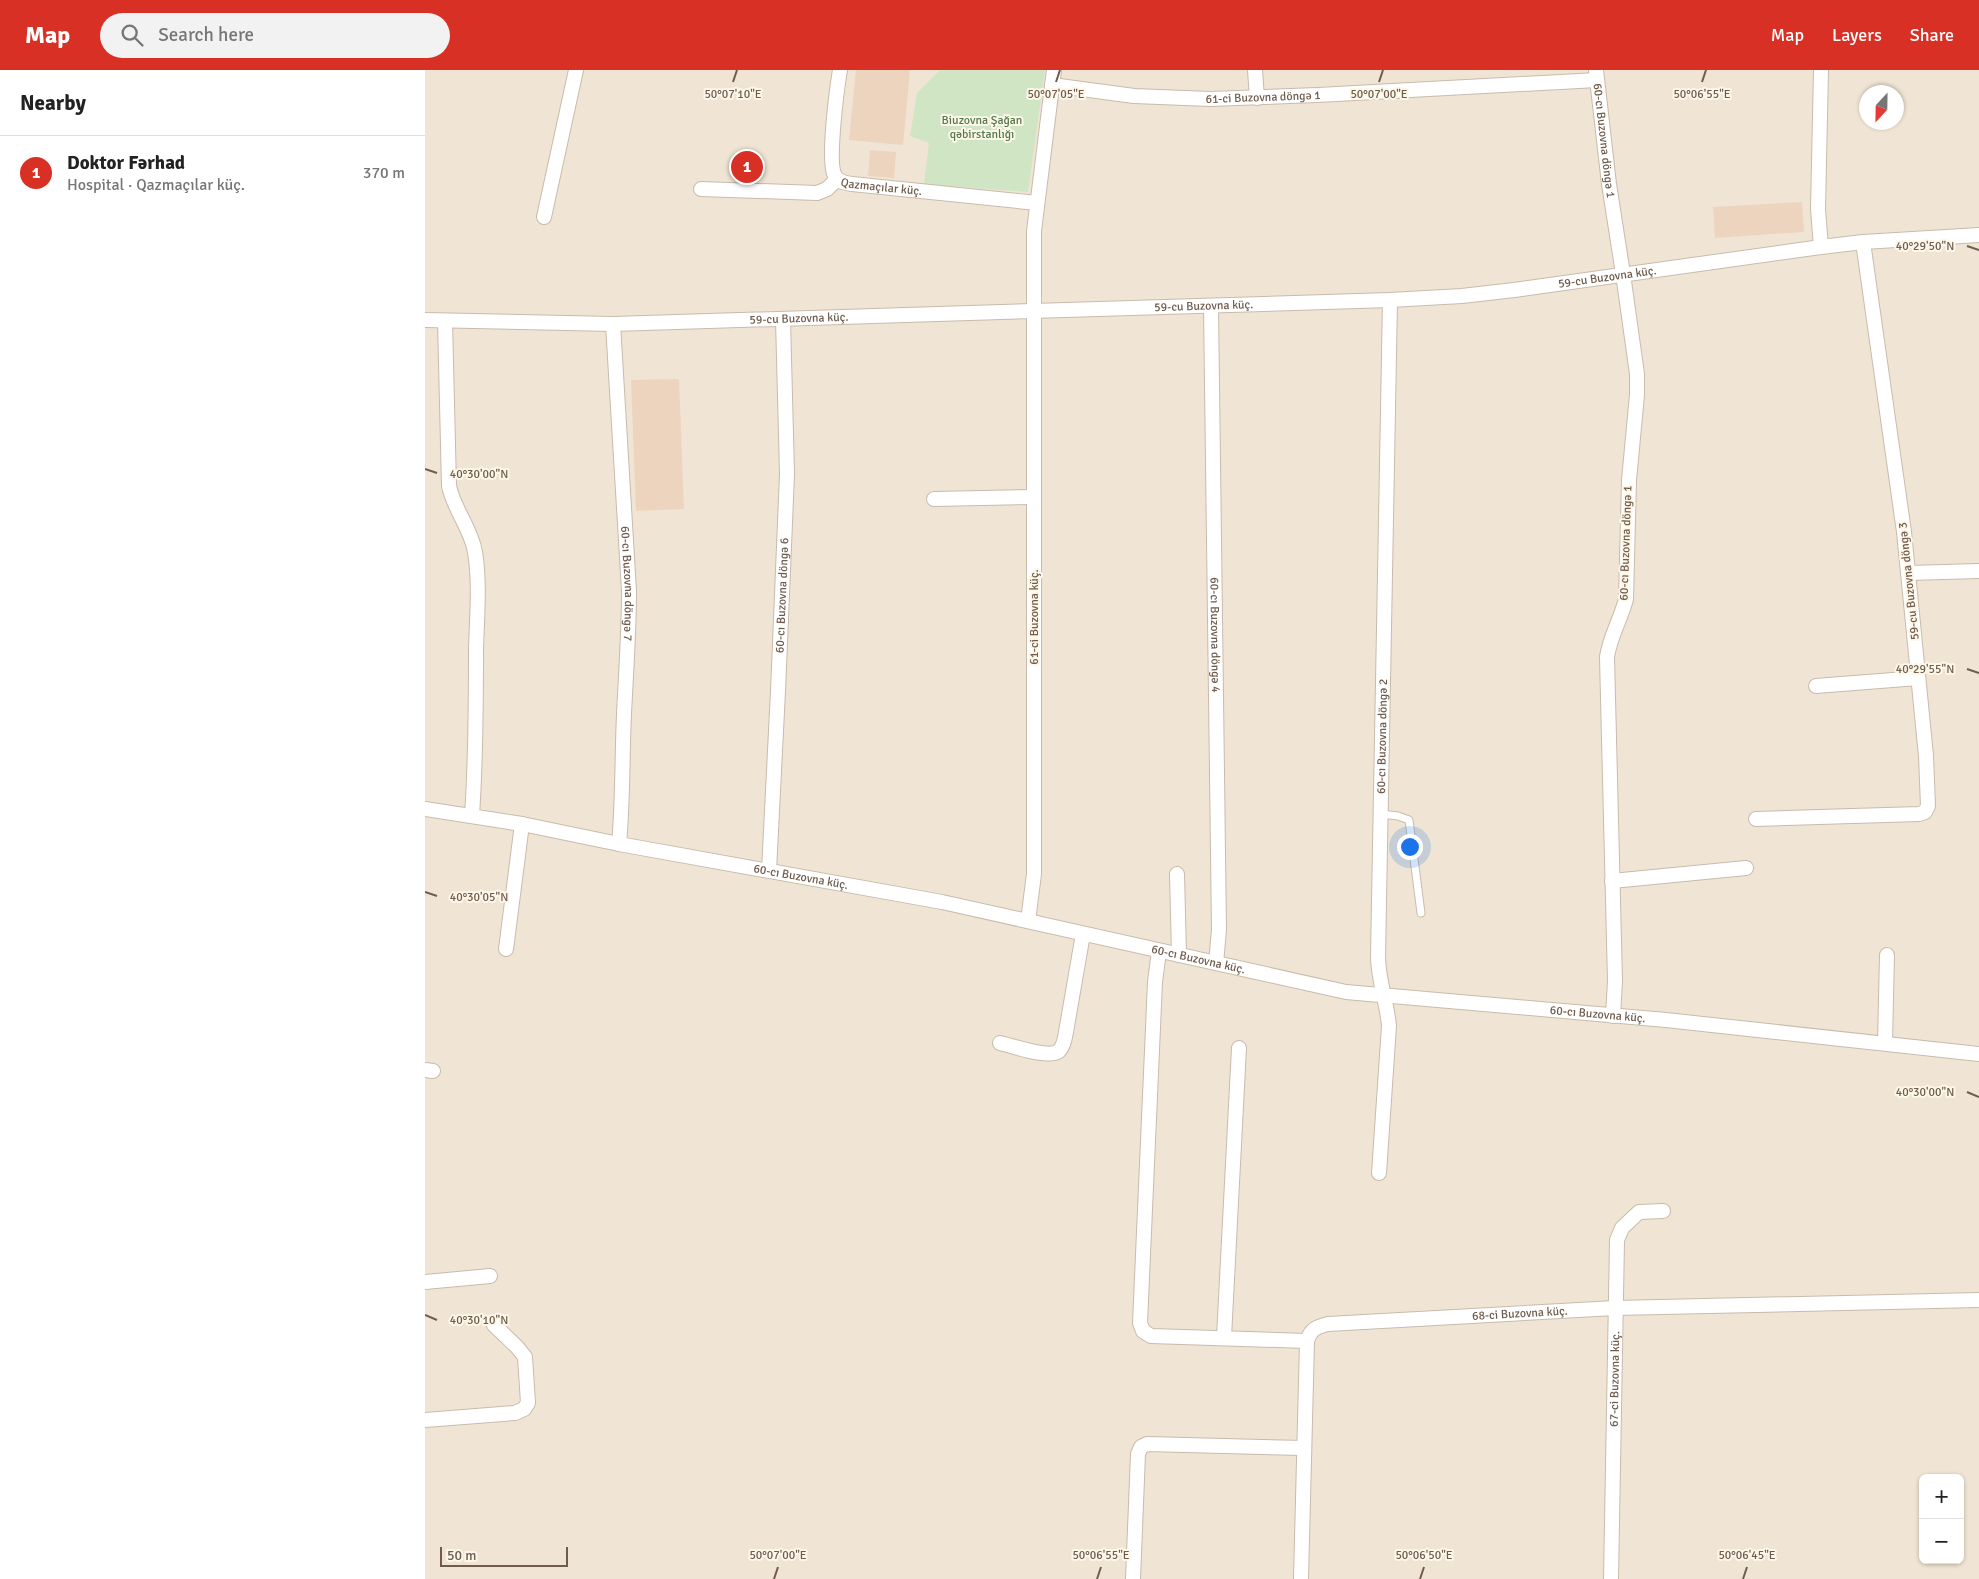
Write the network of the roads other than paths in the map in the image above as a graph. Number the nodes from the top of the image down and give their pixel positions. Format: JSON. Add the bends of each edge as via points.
{"nodes":[{"id":1,"x":576,"y":70,"type":"edge"},
{"id":2,"x":840,"y":70,"type":"edge"},
{"id":3,"x":1054,"y":70,"type":"edge"},
{"id":4,"x":1255,"y":70,"type":"edge"},
{"id":5,"x":1821,"y":70,"type":"edge"},
{"id":6,"x":1596,"y":75,"type":"edge"},
{"id":7,"x":1052,"y":85,"type":"junction"},
{"id":8,"x":1257,"y":98,"type":"junction"},
{"id":9,"x":837,"y":180,"type":"junction"},
{"id":10,"x":701,"y":189,"type":"dead end"},
{"id":11,"x":1037,"y":203,"type":"junction"},
{"id":12,"x":544,"y":217,"type":"dead end"},
{"id":13,"x":1979,"y":235,"type":"edge"},
{"id":14,"x":1863,"y":242,"type":"junction"},
{"id":15,"x":1821,"y":247,"type":"junction"},
{"id":16,"x":1623,"y":274,"type":"junction"},
{"id":17,"x":1390,"y":300,"type":"junction"},
{"id":18,"x":1211,"y":306,"type":"junction"},
{"id":19,"x":1034,"y":312,"type":"junction"},
{"id":20,"x":783,"y":319,"type":"junction"},
{"id":21,"x":425,"y":320,"type":"edge"},
{"id":22,"x":445,"y":321,"type":"junction"},
{"id":23,"x":613,"y":324,"type":"junction"},
{"id":24,"x":1034,"y":497,"type":"junction"},
{"id":25,"x":934,"y":499,"type":"dead end"},
{"id":26,"x":1979,"y":571,"type":"edge"},
{"id":27,"x":1908,"y":573,"type":"junction"},
{"id":28,"x":1918,"y":678,"type":"junction"},
{"id":29,"x":1816,"y":686,"type":"dead end"},
{"id":30,"x":425,"y":809,"type":"edge"},
{"id":31,"x":1381,"y":814,"type":"junction"},
{"id":32,"x":472,"y":815,"type":"junction"},
{"id":33,"x":1756,"y":819,"type":"dead end"},
{"id":34,"x":522,"y":824,"type":"junction"},
{"id":35,"x":619,"y":844,"type":"junction"},
{"id":36,"x":1747,"y":868,"type":"dead end"},
{"id":37,"x":769,"y":871,"type":"junction"},
{"id":38,"x":1177,"y":874,"type":"dead end"},
{"id":39,"x":1613,"y":881,"type":"junction"},
{"id":40,"x":1421,"y":913,"type":"dead end"},
{"id":41,"x":1028,"y":921,"type":"junction"},
{"id":42,"x":1083,"y":934,"type":"junction"},
{"id":43,"x":506,"y":949,"type":"dead end"},
{"id":44,"x":1159,"y":951,"type":"junction"},
{"id":45,"x":1887,"y":954,"type":"dead end"},
{"id":46,"x":1179,"y":955,"type":"junction"},
{"id":47,"x":1216,"y":963,"type":"junction"},
{"id":48,"x":1385,"y":996,"type":"junction"},
{"id":49,"x":1613,"y":1016,"type":"junction"},
{"id":50,"x":1000,"y":1043,"type":"dead end"},
{"id":51,"x":1885,"y":1043,"type":"junction"},
{"id":52,"x":1239,"y":1048,"type":"dead end"},
{"id":53,"x":1979,"y":1054,"type":"edge"},
{"id":54,"x":1379,"y":1174,"type":"dead end"},
{"id":55,"x":1663,"y":1211,"type":"dead end"},
{"id":56,"x":489,"y":1276,"type":"dead end"},
{"id":57,"x":425,"y":1282,"type":"edge"},
{"id":58,"x":1979,"y":1300,"type":"edge"},
{"id":59,"x":1615,"y":1308,"type":"junction"},
{"id":60,"x":494,"y":1325,"type":"dead end"},
{"id":61,"x":1224,"y":1337,"type":"junction"},
{"id":62,"x":1307,"y":1341,"type":"junction"},
{"id":63,"x":425,"y":1420,"type":"edge"},
{"id":64,"x":1304,"y":1448,"type":"junction"},
{"id":65,"x":1133,"y":1579,"type":"edge"},
{"id":66,"x":1301,"y":1579,"type":"edge"},
{"id":67,"x":1611,"y":1579,"type":"edge"}],
"edges":[{"from":1,"to":12,"type":"street"},
{"from":2,"to":9,"type":"street","name":"Qazmaçılar küç.","via":[[832,157],[833,174]]},
{"from":3,"to":7,"type":"street","name":"61-ci Buzovna küç."},
{"from":4,"to":8,"type":"street"},
{"from":5,"to":15,"type":"street","via":[[1818,209]]},
{"from":6,"to":8,"type":"street","name":"61-ci Buzovna döngə 1"},
{"from":6,"to":16,"type":"street","name":"60-cı Buzovna döngə 1"},
{"from":7,"to":8,"type":"street","name":"61-ci Buzovna döngə 1","via":[[1134,96]]},
{"from":7,"to":11,"type":"street","name":"61-ci Buzovna küç."},
{"from":9,"to":10,"type":"street","via":[[817,193]]},
{"from":9,"to":11,"type":"street","name":"Qazmaçılar küç."},
{"from":11,"to":19,"type":"street","name":"61-ci Buzovna küç."},
{"from":13,"to":14,"type":"street","name":"59-cu Buzovna küç."},
{"from":14,"to":15,"type":"street","name":"59-cu Buzovna küç."},
{"from":14,"to":27,"type":"street","name":"59-cu Buzovna döngə 3","via":[[1905,532]]},
{"from":15,"to":16,"type":"street","name":"59-cu Buzovna küç."},
{"from":16,"to":17,"type":"street","name":"59-cu Buzovna küç.","via":[[1462,296]]},
{"from":16,"to":39,"type":"street","name":"60-cı Buzovna döngə 1","via":[[1637,395],[1629,480],[1626,599],[1607,657]]},
{"from":17,"to":18,"type":"street","name":"59-cu Buzovna küç."},
{"from":17,"to":31,"type":"street","name":"60-cı Buzovna döngə 2"},
{"from":18,"to":19,"type":"street","name":"59-cu Buzovna küç."},
{"from":18,"to":47,"type":"street","name":"60-cı Buzovna döngə 4","via":[[1219,930]]},
{"from":19,"to":20,"type":"street","name":"59-cu Buzovna küç."},
{"from":19,"to":24,"type":"street","name":"61-ci Buzovna küç."},
{"from":20,"to":23,"type":"street","name":"59-cu Buzovna küç."},
{"from":20,"to":37,"type":"street","name":"60-cı Buzovna döngə 6","via":[[787,474]]},
{"from":21,"to":22,"type":"street","name":"59-cu Buzovna küç."},
{"from":22,"to":23,"type":"street","name":"59-cu Buzovna küç."},
{"from":22,"to":32,"type":"street","via":[[449,486],[452,499],[469,530],[475,554],[476,727]]},
{"from":23,"to":35,"type":"street","name":"60-cı Buzovna döngə 7","via":[[629,601]]},
{"from":24,"to":25,"type":"street"},
{"from":24,"to":41,"type":"street","name":"61-ci Buzovna küç.","via":[[1034,874]]},
{"from":26,"to":27,"type":"street"},
{"from":27,"to":28,"type":"street","name":"59-cu Buzovna döngə 3"},
{"from":28,"to":29,"type":"street"},
{"from":28,"to":33,"type":"street","name":"59-cu Buzovna döngə 3","via":[[1929,799],[1925,812]]},
{"from":30,"to":32,"type":"street","name":"60-cı Buzovna küç."},
{"from":31,"to":40,"type":"lane","via":[[1409,820]]},
{"from":31,"to":48,"type":"street","name":"60-cı Buzovna döngə 2","via":[[1378,969]]},
{"from":32,"to":34,"type":"street","name":"60-cı Buzovna küç."},
{"from":34,"to":35,"type":"street","name":"60-cı Buzovna küç."},
{"from":34,"to":43,"type":"street"},
{"from":35,"to":37,"type":"street","name":"60-cı Buzovna küç."},
{"from":36,"to":39,"type":"street"},
{"from":37,"to":41,"type":"street","name":"60-cı Buzovna küç."},
{"from":38,"to":46,"type":"street"},
{"from":39,"to":49,"type":"street","name":"60-cı Buzovna döngə 1"},
{"from":41,"to":42,"type":"street","name":"60-cı Buzovna küç."},
{"from":42,"to":44,"type":"street","name":"60-cı Buzovna küç."},
{"from":42,"to":50,"type":"street","via":[[1066,1032],[1058,1051],[1049,1055]]},
{"from":44,"to":46,"type":"street","name":"60-cı Buzovna küç."},
{"from":44,"to":61,"type":"street","via":[[1141,1323],[1143,1331],[1151,1336]]},
{"from":45,"to":51,"type":"street"},
{"from":46,"to":47,"type":"street","name":"60-cı Buzovna küç."},
{"from":47,"to":48,"type":"street","name":"60-cı Buzovna küç.","via":[[1317,986]]},
{"from":48,"to":49,"type":"street","name":"60-cı Buzovna küç."},
{"from":48,"to":54,"type":"street","name":"60-cı Buzovna döngə 2","via":[[1389,1026]]},
{"from":49,"to":51,"type":"street","name":"60-cı Buzovna küç."},
{"from":51,"to":53,"type":"street","name":"60-cı Buzovna küç."},
{"from":52,"to":61,"type":"street"},
{"from":55,"to":59,"type":"street","name":"67-ci Buzovna küç.","via":[[1639,1212],[1622,1228],[1617,1240]]},
{"from":56,"to":57,"type":"street"},
{"from":58,"to":59,"type":"street","name":"68-ci Buzovna küç."},
{"from":59,"to":62,"type":"street","name":"68-ci Buzovna küç.","via":[[1328,1324],[1310,1331]]},
{"from":59,"to":67,"type":"street","name":"67-ci Buzovna küç."},
{"from":60,"to":63,"type":"street","via":[[525,1357],[528,1403],[524,1409]]},
{"from":61,"to":62,"type":"street"},
{"from":62,"to":64,"type":"street"},
{"from":64,"to":65,"type":"street","via":[[1147,1444],[1141,1447],[1138,1454]]},
{"from":64,"to":66,"type":"street"}]}
